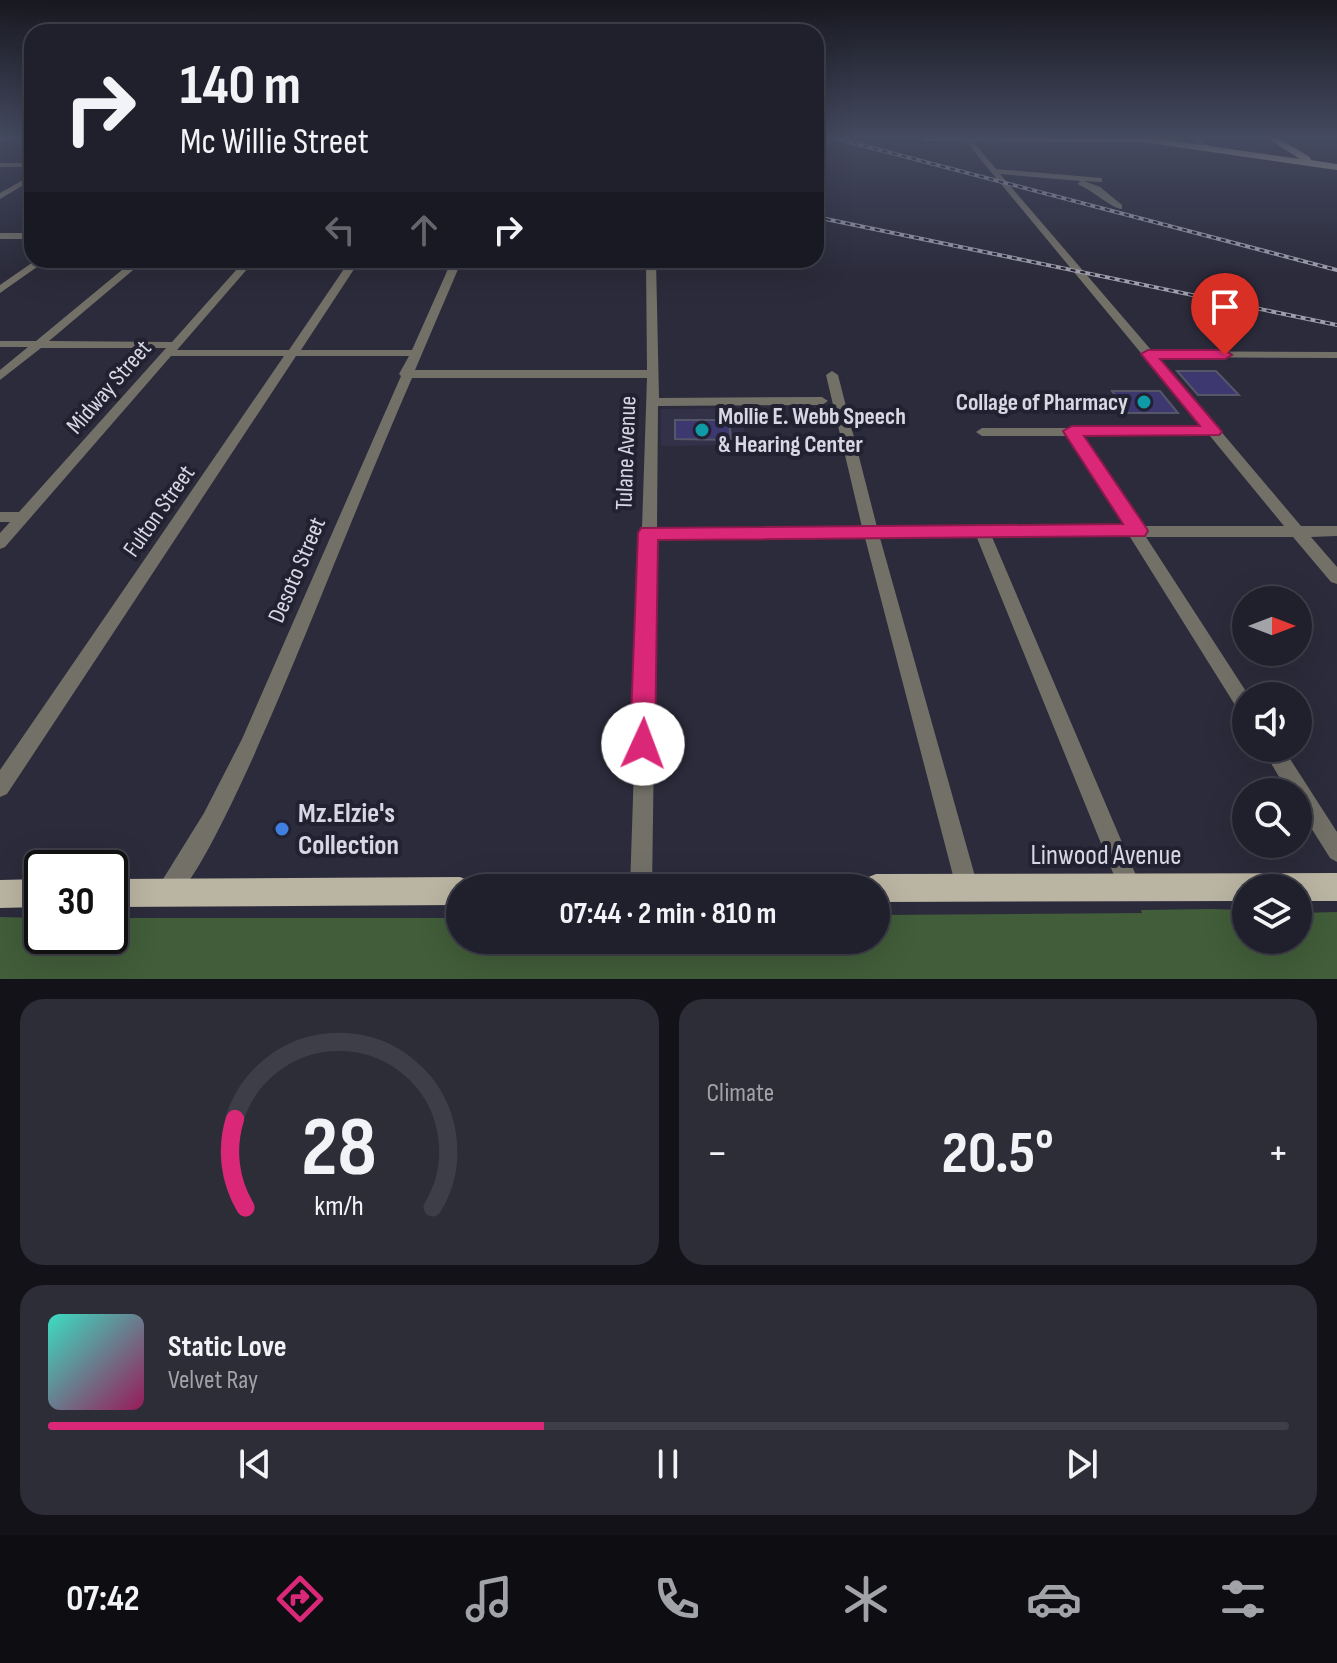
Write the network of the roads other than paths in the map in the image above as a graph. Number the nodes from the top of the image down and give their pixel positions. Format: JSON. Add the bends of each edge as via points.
{"nodes":[{"id":1,"x":21,"y":184,"type":"edge"},
{"id":2,"x":1005,"y":184,"type":"edge"},
{"id":3,"x":1083,"y":184,"type":"edge"},
{"id":4,"x":0,"y":197,"type":"edge"},
{"id":5,"x":1119,"y":207,"type":"dead end"},
{"id":6,"x":24,"y":235,"type":"edge"},
{"id":7,"x":0,"y":236,"type":"edge"},
{"id":8,"x":31,"y":268,"type":"edge"},
{"id":9,"x":130,"y":268,"type":"edge"},
{"id":10,"x":243,"y":268,"type":"edge"},
{"id":11,"x":350,"y":268,"type":"edge"},
{"id":12,"x":453,"y":268,"type":"edge"},
{"id":13,"x":651,"y":268,"type":"edge"},
{"id":14,"x":0,"y":290,"type":"edge"},
{"id":15,"x":0,"y":344,"type":"edge"},
{"id":16,"x":37,"y":344,"type":"junction"},
{"id":17,"x":172,"y":349,"type":"junction"},
{"id":18,"x":293,"y":353,"type":"junction"},
{"id":19,"x":415,"y":353,"type":"junction"},
{"id":20,"x":1148,"y":354,"type":"junction"},
{"id":21,"x":1337,"y":355,"type":"edge"},
{"id":22,"x":405,"y":374,"type":"junction"},
{"id":23,"x":653,"y":374,"type":"junction"},
{"id":24,"x":832,"y":375,"type":"dead end"},
{"id":25,"x":0,"y":376,"type":"edge"},
{"id":26,"x":822,"y":401,"type":"dead end"},
{"id":27,"x":652,"y":402,"type":"junction"},
{"id":28,"x":1072,"y":431,"type":"junction"},
{"id":29,"x":982,"y":432,"type":"dead end"},
{"id":30,"x":1213,"y":432,"type":"junction"},
{"id":31,"x":0,"y":517,"type":"edge"},
{"id":32,"x":23,"y":517,"type":"junction"},
{"id":33,"x":982,"y":531,"type":"junction"},
{"id":34,"x":1136,"y":531,"type":"junction"},
{"id":35,"x":1297,"y":531,"type":"junction"},
{"id":36,"x":1337,"y":531,"type":"edge"},
{"id":37,"x":871,"y":532,"type":"junction"},
{"id":38,"x":648,"y":533,"type":"junction"},
{"id":39,"x":0,"y":543,"type":"edge"},
{"id":40,"x":1337,"y":578,"type":"edge"},
{"id":41,"x":1232,"y":685,"type":"edge"},
{"id":42,"x":1281,"y":762,"type":"edge"},
{"id":43,"x":0,"y":787,"type":"edge"},
{"id":44,"x":1337,"y":851,"type":"edge"},
{"id":45,"x":641,"y":874,"type":"edge"},
{"id":46,"x":967,"y":887,"type":"junction"},
{"id":47,"x":1130,"y":887,"type":"junction"},
{"id":48,"x":1337,"y":887,"type":"edge"},
{"id":49,"x":890,"y":888,"type":"edge"},
{"id":50,"x":446,"y":891,"type":"edge"},
{"id":51,"x":168,"y":892,"type":"junction"},
{"id":52,"x":24,"y":893,"type":"edge"},
{"id":53,"x":128,"y":893,"type":"edge"},
{"id":54,"x":0,"y":894,"type":"edge"}],
"edges":[{"from":1,"to":4,"type":"street"},
{"from":2,"to":20,"type":"street"},
{"from":3,"to":5,"type":"street"},
{"from":6,"to":7,"type":"street"},
{"from":8,"to":14,"type":"street"},
{"from":9,"to":16,"type":"street"},
{"from":10,"to":17,"type":"street","name":"Midway Street"},
{"from":11,"to":18,"type":"street","name":"Fulton Street"},
{"from":12,"to":19,"type":"street","name":"Desoto Street"},
{"from":13,"to":23,"type":"street","name":"Tulane Avenue"},
{"from":15,"to":16,"type":"street"},
{"from":16,"to":17,"type":"street"},
{"from":16,"to":25,"type":"street"},
{"from":17,"to":18,"type":"street"},
{"from":17,"to":32,"type":"street","name":"Midway Street"},
{"from":18,"to":19,"type":"street"},
{"from":18,"to":43,"type":"street","name":"Fulton Street"},
{"from":19,"to":22,"type":"street","name":"Desoto Street"},
{"from":20,"to":21,"type":"street"},
{"from":20,"to":30,"type":"street"},
{"from":22,"to":23,"type":"street"},
{"from":22,"to":51,"type":"street","name":"Desoto Street","via":[[247,753],[203,839]]},
{"from":23,"to":27,"type":"street","name":"Tulane Avenue"},
{"from":24,"to":37,"type":"street"},
{"from":26,"to":27,"type":"street"},
{"from":27,"to":38,"type":"street","name":"Tulane Avenue"},
{"from":28,"to":29,"type":"street"},
{"from":28,"to":30,"type":"street"},
{"from":28,"to":34,"type":"street"},
{"from":30,"to":35,"type":"street"},
{"from":31,"to":32,"type":"street"},
{"from":32,"to":39,"type":"street","name":"Midway Street"},
{"from":33,"to":34,"type":"street"},
{"from":33,"to":37,"type":"street"},
{"from":33,"to":47,"type":"street"},
{"from":34,"to":35,"type":"street"},
{"from":34,"to":41,"type":"street"},
{"from":35,"to":36,"type":"street"},
{"from":35,"to":40,"type":"street"},
{"from":37,"to":38,"type":"street"},
{"from":37,"to":46,"type":"street"},
{"from":38,"to":45,"type":"street","name":"Tulane Avenue"},
{"from":42,"to":44,"type":"street"},
{"from":46,"to":47,"type":"main road","name":"Linwood Avenue"},
{"from":46,"to":49,"type":"main road","name":"Linwood Avenue"},
{"from":47,"to":48,"type":"main road","name":"Linwood Avenue"},
{"from":50,"to":51,"type":"main road"},
{"from":51,"to":53,"type":"main road"},
{"from":52,"to":54,"type":"main road"}]}
